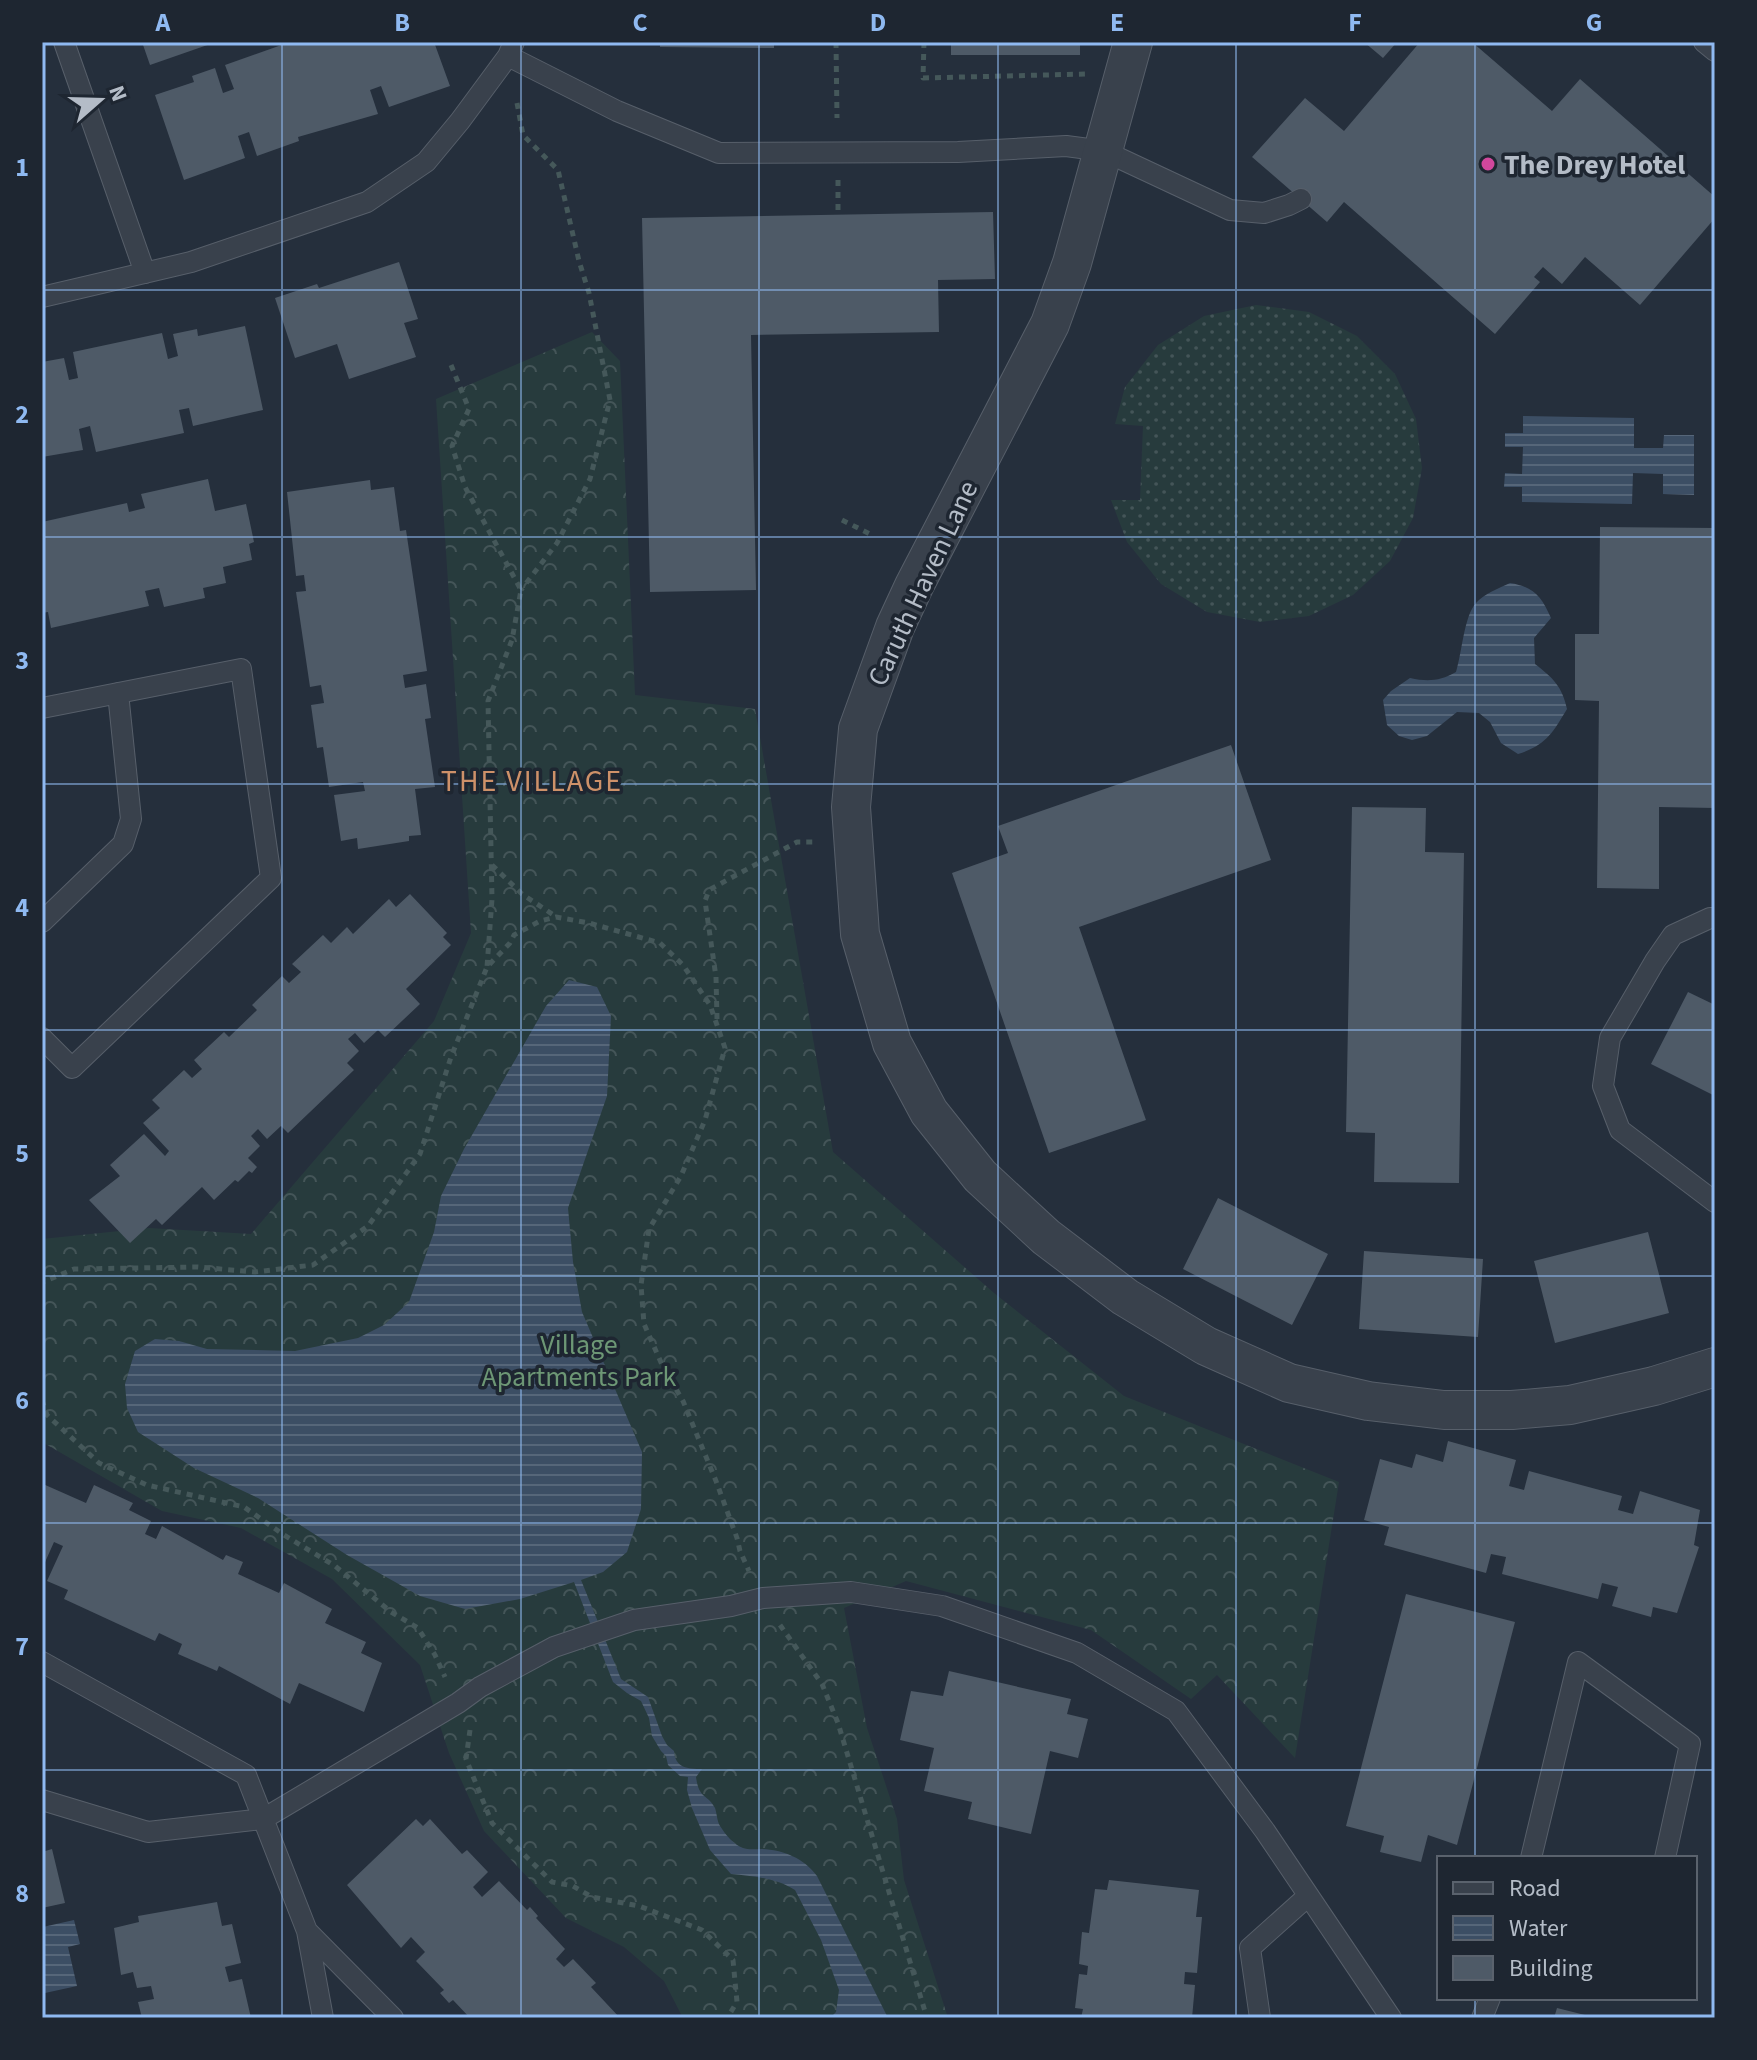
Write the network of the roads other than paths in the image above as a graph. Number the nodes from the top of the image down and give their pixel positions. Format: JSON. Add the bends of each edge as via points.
{"nodes":[{"id":1,"x":64,"y":42,"type":"edge"},
{"id":2,"x":1133,"y":42,"type":"edge"},
{"id":3,"x":1704,"y":42,"type":"edge"},
{"id":4,"x":511,"y":49,"type":"edge"},
{"id":5,"x":1715,"y":51,"type":"edge"},
{"id":6,"x":1104,"y":151,"type":"junction"},
{"id":7,"x":1301,"y":199,"type":"dead end"},
{"id":8,"x":145,"y":273,"type":"junction"},
{"id":9,"x":42,"y":297,"type":"edge"},
{"id":10,"x":118,"y":693,"type":"junction"},
{"id":11,"x":42,"y":708,"type":"edge"},
{"id":12,"x":1715,"y":918,"type":"edge"},
{"id":13,"x":42,"y":922,"type":"edge"},
{"id":14,"x":42,"y":1038,"type":"edge"},
{"id":15,"x":1715,"y":1202,"type":"edge"},
{"id":16,"x":1715,"y":1367,"type":"edge"},
{"id":17,"x":42,"y":1662,"type":"edge"},
{"id":18,"x":42,"y":1800,"type":"edge"},
{"id":19,"x":263,"y":1819,"type":"junction"},
{"id":20,"x":1531,"y":1856,"type":"edge"},
{"id":21,"x":1665,"y":1856,"type":"edge"},
{"id":22,"x":1308,"y":1896,"type":"junction"},
{"id":23,"x":307,"y":1931,"type":"junction"},
{"id":24,"x":323,"y":2018,"type":"edge"},
{"id":25,"x":393,"y":2018,"type":"edge"},
{"id":26,"x":1260,"y":2018,"type":"edge"},
{"id":27,"x":1391,"y":2018,"type":"edge"}],
"edges":[{"from":1,"to":8,"type":"lane"},
{"from":2,"to":6,"type":"street","name":"Caruth Haven Lane"},
{"from":3,"to":5,"type":"lane"},
{"from":4,"to":6,"type":"lane","via":[[617,111],[719,153],[1066,146]]},
{"from":4,"to":8,"type":"lane","via":[[426,162],[367,202]]},
{"from":6,"to":7,"type":"lane","via":[[1230,210],[1264,213]]},
{"from":6,"to":16,"type":"street","name":"Caruth Haven Lane","via":[[1050,324],[914,586],[858,729],[851,807],[860,934],[892,1043],[929,1112],[980,1176],[1046,1237],[1125,1297],[1206,1346],[1289,1383],[1368,1401],[1444,1410],[1512,1410],[1570,1405]]},
{"from":8,"to":9,"type":"lane"},
{"from":10,"to":11,"type":"lane"},
{"from":10,"to":13,"type":"lane","via":[[131,819],[123,844]]},
{"from":10,"to":14,"type":"lane","via":[[241,669],[271,878],[72,1068]]},
{"from":12,"to":15,"type":"lane","via":[[1673,935],[1655,961],[1610,1038],[1603,1086],[1620,1130]]},
{"from":17,"to":19,"type":"lane","via":[[246,1775]]},
{"from":18,"to":19,"type":"lane","via":[[148,1832]]},
{"from":19,"to":22,"type":"lane","via":[[554,1647],[634,1620],[763,1598],[851,1592],[942,1606],[1077,1653],[1176,1711]]},
{"from":19,"to":23,"type":"lane"},
{"from":20,"to":21,"type":"lane","via":[[1578,1662],[1690,1744]]},
{"from":22,"to":26,"type":"lane","via":[[1250,1948]]},
{"from":22,"to":27,"type":"lane"},
{"from":23,"to":24,"type":"lane"},
{"from":23,"to":25,"type":"lane"}]}
